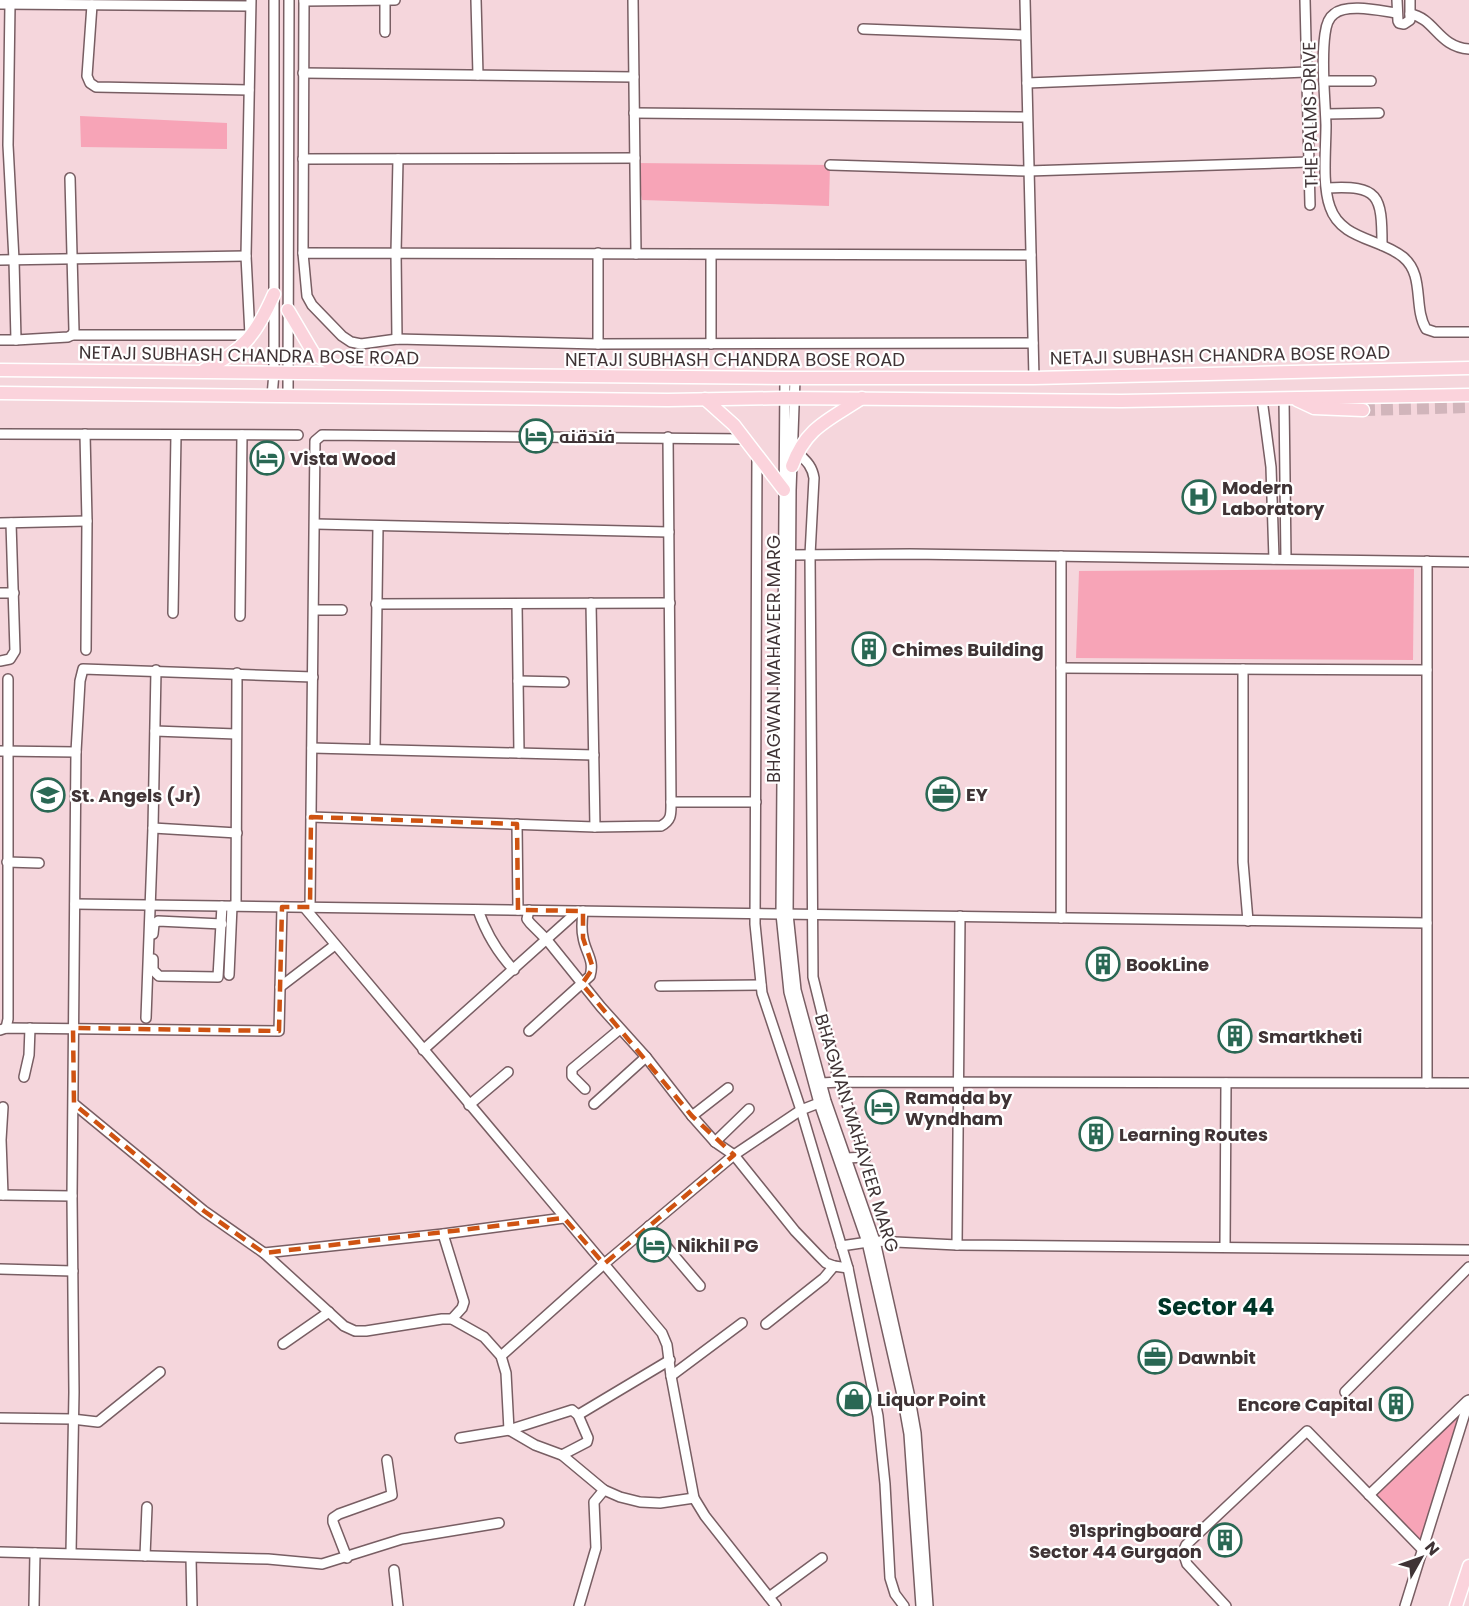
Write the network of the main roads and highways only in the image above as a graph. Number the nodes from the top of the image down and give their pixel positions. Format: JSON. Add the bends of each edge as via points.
{"nodes":[{"id":1,"x":274,"y":294,"type":"road end"},
{"id":2,"x":288,"y":310,"type":"road end"},
{"id":3,"x":1469,"y":368,"type":"edge"},
{"id":4,"x":0,"y":370,"type":"edge"},
{"id":5,"x":201,"y":372,"type":"junction"},
{"id":6,"x":348,"y":374,"type":"junction"},
{"id":7,"x":893,"y":378,"type":"junction"},
{"id":8,"x":0,"y":393,"type":"edge"},
{"id":9,"x":1469,"y":395,"type":"edge"},
{"id":10,"x":705,"y":399,"type":"junction"},
{"id":11,"x":862,"y":399,"type":"junction"},
{"id":12,"x":892,"y":399,"type":"junction"},
{"id":13,"x":1289,"y":399,"type":"junction"},
{"id":14,"x":1363,"y":410,"type":"tunnel mouth"},
{"id":15,"x":792,"y":466,"type":"road end"},
{"id":16,"x":784,"y":489,"type":"road end"},
{"id":17,"x":1469,"y":1566,"type":"edge"},
{"id":18,"x":1456,"y":1606,"type":"edge"}],
"edges":[{"from":1,"to":5,"type":"main road","via":[[262,323],[250,339]]},
{"from":2,"to":6,"type":"main road","via":[[314,354]]},
{"from":3,"to":7,"type":"main road","name":"NETAJI SUBHASH CHANDRA BOSE ROAD"},
{"from":4,"to":5,"type":"main road","name":"NETAJI SUBHASH CHANDRA BOSE ROAD"},
{"from":5,"to":6,"type":"main road","name":"NETAJI SUBHASH CHANDRA BOSE ROAD"},
{"from":6,"to":7,"type":"main road","name":"NETAJI SUBHASH CHANDRA BOSE ROAD"},
{"from":7,"to":12,"type":"main road"},
{"from":8,"to":10,"type":"main road"},
{"from":9,"to":13,"type":"main road"},
{"from":10,"to":11,"type":"main road"},
{"from":10,"to":16,"type":"main road","via":[[725,416]]},
{"from":11,"to":12,"type":"main road"},
{"from":11,"to":15,"type":"main road","via":[[816,428],[797,452]]},
{"from":12,"to":13,"type":"main road"},
{"from":13,"to":14,"type":"main road","via":[[1314,408]]},
{"from":17,"to":18,"type":"main road"}]}
